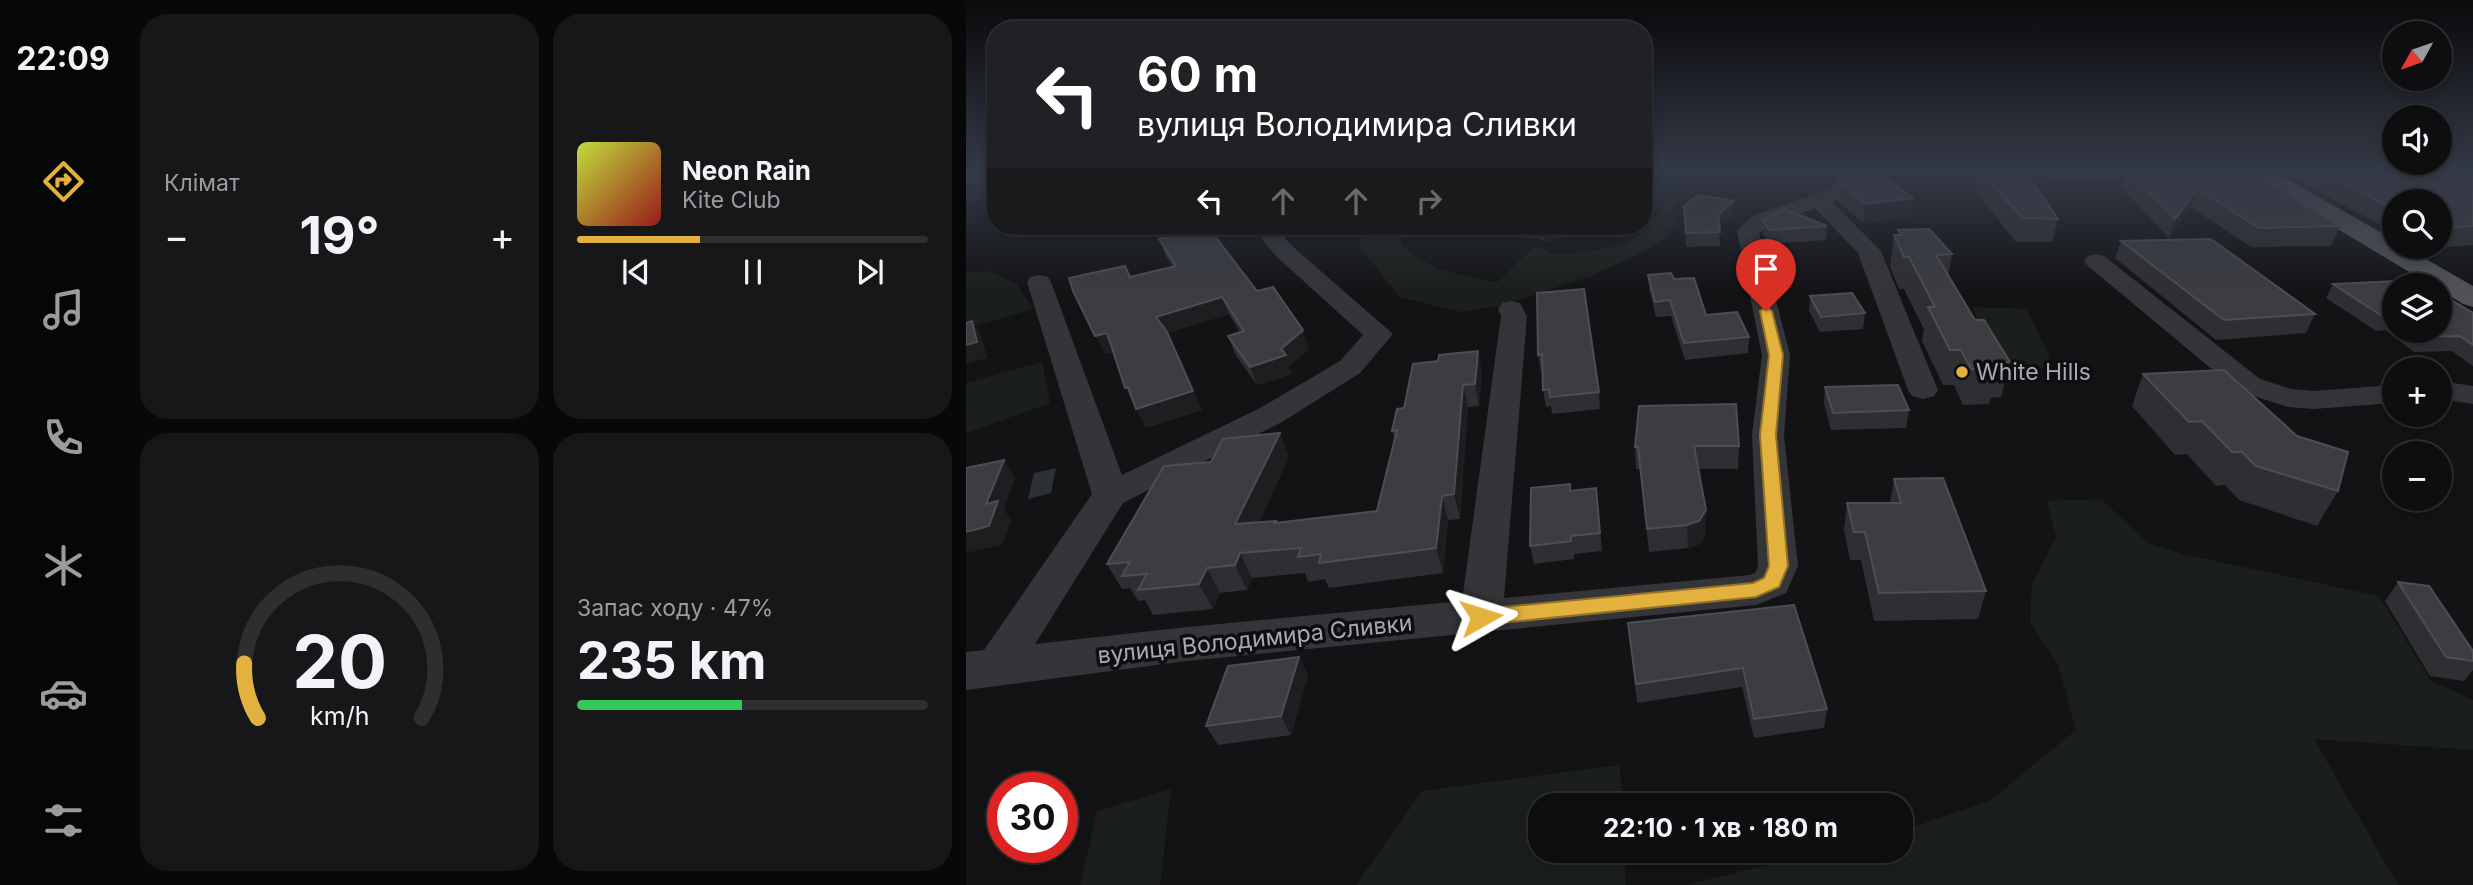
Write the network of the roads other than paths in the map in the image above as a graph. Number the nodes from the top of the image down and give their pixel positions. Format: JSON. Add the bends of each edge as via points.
{"nodes":[{"id":1,"x":1790,"y":210,"type":"edge"},
{"id":2,"x":1829,"y":210,"type":"edge"},
{"id":3,"x":2330,"y":210,"type":"edge"},
{"id":4,"x":1270,"y":235,"type":"edge"},
{"id":5,"x":2096,"y":261,"type":"dead end"},
{"id":6,"x":2459,"y":280,"type":"edge"},
{"id":7,"x":1039,"y":282,"type":"dead end"},
{"id":8,"x":2473,"y":298,"type":"edge"},
{"id":9,"x":1511,"y":309,"type":"dead end"},
{"id":10,"x":1923,"y":390,"type":"dead end"},
{"id":11,"x":2452,"y":392,"type":"edge"},
{"id":12,"x":2382,"y":395,"type":"edge"},
{"id":13,"x":2473,"y":395,"type":"edge"},
{"id":14,"x":1110,"y":495,"type":"junction"},
{"id":15,"x":1481,"y":617,"type":"junction"},
{"id":16,"x":982,"y":669,"type":"edge"}],
"edges":[{"from":1,"to":15,"type":"street","name":"вулиця Володимира Сливки","via":[[1760,221],[1748,231],[1776,355],[1768,435],[1778,566],[1772,582],[1756,590]]},
{"from":2,"to":10,"type":"street","via":[[1870,251]]},
{"from":3,"to":6,"type":"main road"},
{"from":4,"to":14,"type":"street","via":[[1379,334],[1350,367],[1271,415]]},
{"from":5,"to":12,"type":"street","via":[[2249,385],[2288,398],[2314,400]]},
{"from":6,"to":8,"type":"main road"},
{"from":7,"to":14,"type":"street"},
{"from":9,"to":15,"type":"street","via":[[1514,316]]},
{"from":11,"to":13,"type":"street"},
{"from":14,"to":16,"type":"street"},
{"from":15,"to":16,"type":"street","name":"вулиця Володимира Сливки","via":[[1187,644]]}]}
